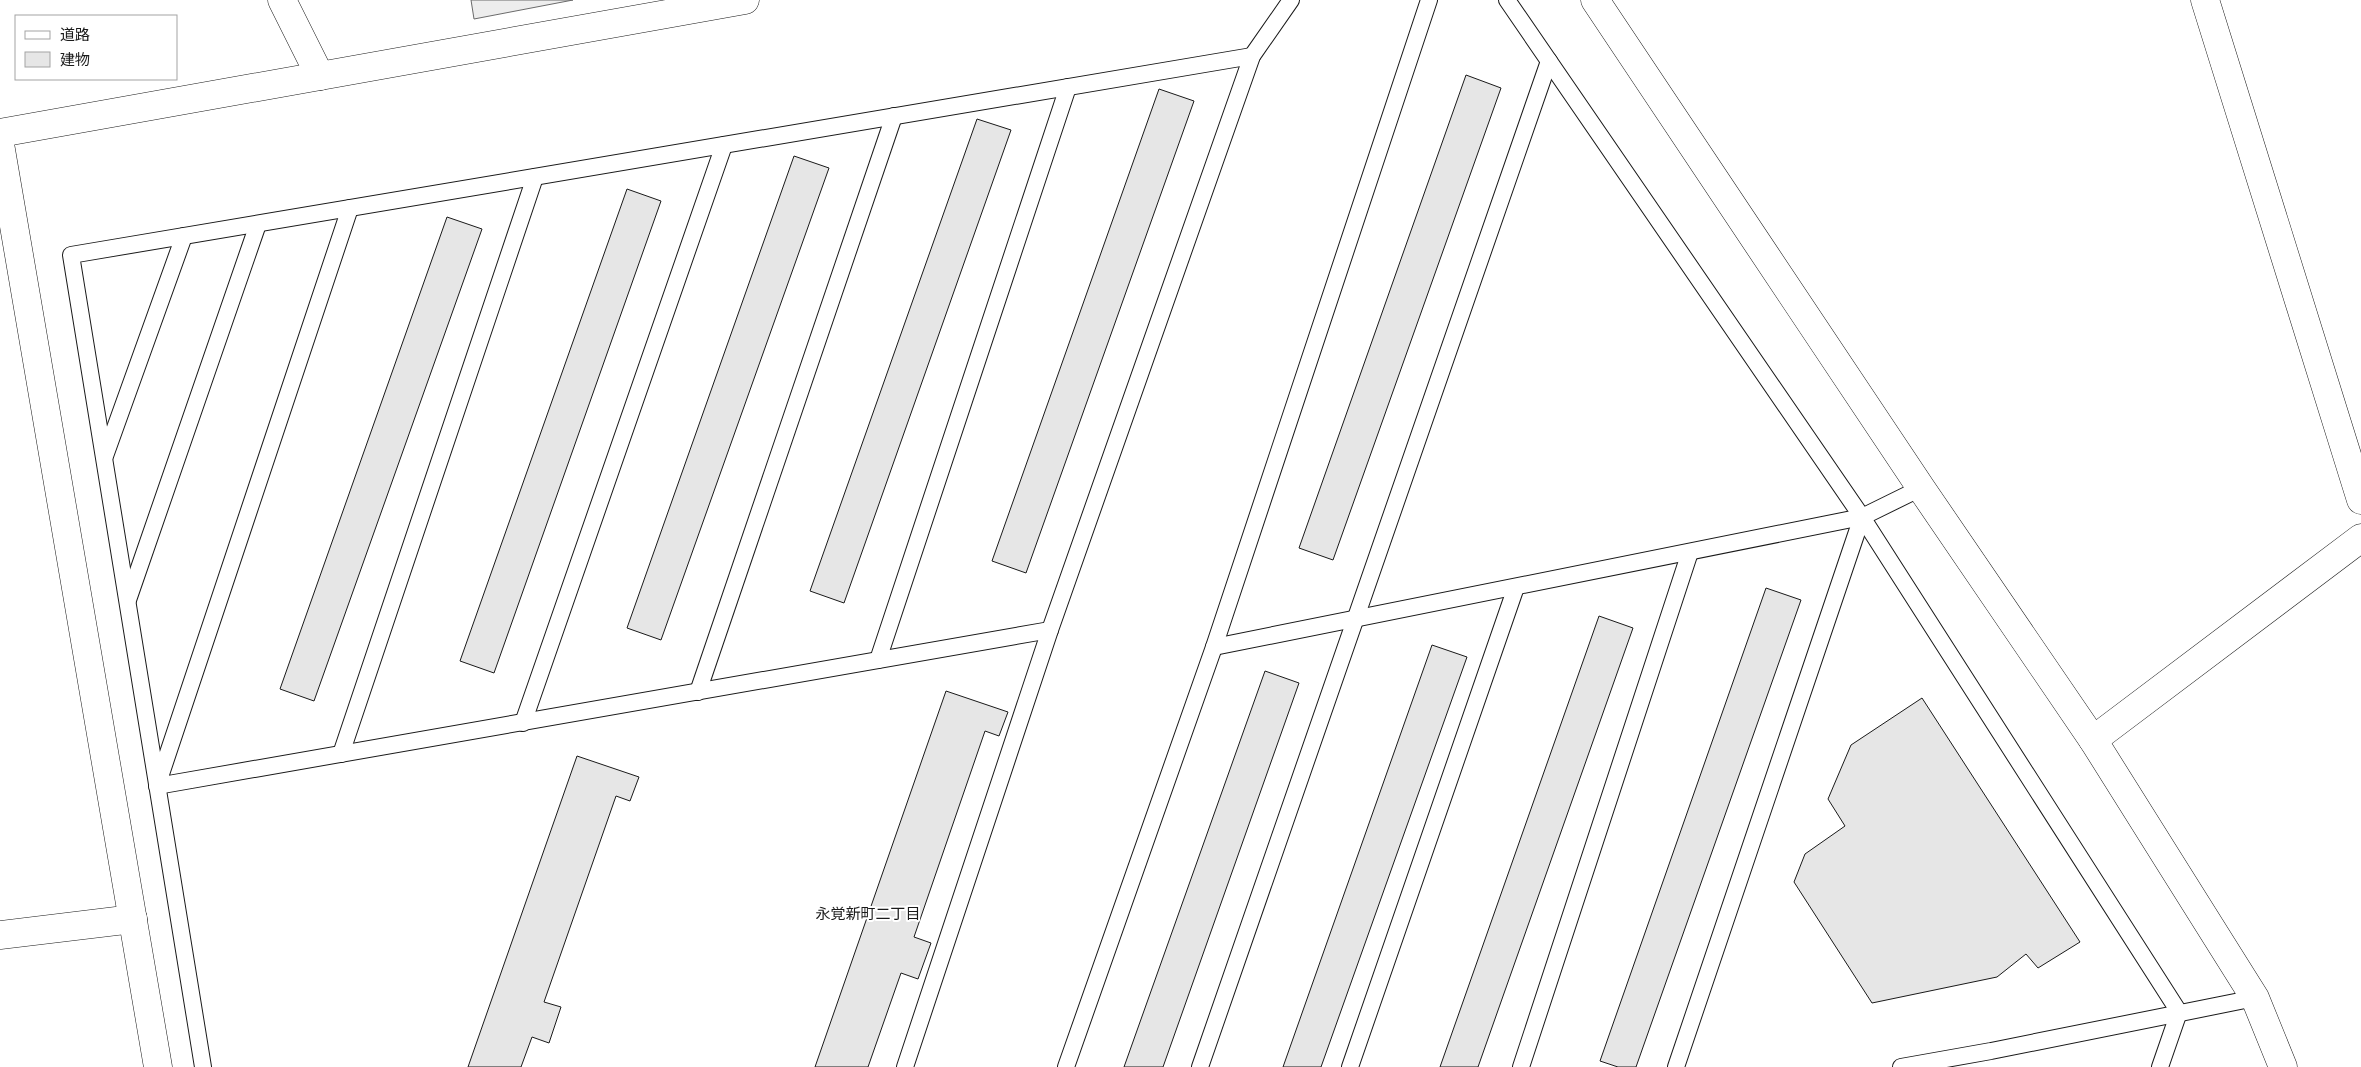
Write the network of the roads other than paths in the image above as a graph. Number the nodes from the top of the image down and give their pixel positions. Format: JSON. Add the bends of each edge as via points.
{"nodes":[{"id":1,"x":282,"y":0,"type":"edge"},
{"id":2,"x":745,"y":0,"type":"edge"},
{"id":3,"x":1291,"y":0,"type":"edge"},
{"id":4,"x":1429,"y":0,"type":"edge"},
{"id":5,"x":1507,"y":0,"type":"edge"},
{"id":6,"x":1595,"y":0,"type":"edge"},
{"id":7,"x":2205,"y":0,"type":"edge"},
{"id":8,"x":1252,"y":56,"type":"junction"},
{"id":9,"x":1549,"y":61,"type":"junction"},
{"id":10,"x":320,"y":76,"type":"junction"},
{"id":11,"x":1068,"y":87,"type":"junction"},
{"id":12,"x":894,"y":116,"type":"junction"},
{"id":13,"x":0,"y":133,"type":"edge"},
{"id":14,"x":0,"y":144,"type":"edge"},
{"id":15,"x":724,"y":145,"type":"junction"},
{"id":16,"x":535,"y":177,"type":"junction"},
{"id":17,"x":350,"y":208,"type":"junction"},
{"id":18,"x":258,"y":224,"type":"junction"},
{"id":19,"x":184,"y":236,"type":"junction"},
{"id":20,"x":104,"y":458,"type":"junction"},
{"id":21,"x":1922,"y":488,"type":"junction"},
{"id":22,"x":2361,"y":500,"type":"edge"},
{"id":23,"x":1862,"y":517,"type":"junction"},
{"id":24,"x":2361,"y":538,"type":"edge"},
{"id":25,"x":1690,"y":552,"type":"junction"},
{"id":26,"x":1516,"y":586,"type":"junction"},
{"id":27,"x":127,"y":602,"type":"junction"},
{"id":28,"x":1356,"y":619,"type":"junction"},
{"id":29,"x":1050,"y":630,"type":"junction"},
{"id":30,"x":1214,"y":647,"type":"junction"},
{"id":31,"x":878,"y":660,"type":"junction"},
{"id":32,"x":698,"y":692,"type":"junction"},
{"id":33,"x":523,"y":722,"type":"junction"},
{"id":34,"x":2093,"y":740,"type":"junction"},
{"id":35,"x":341,"y":754,"type":"junction"},
{"id":36,"x":158,"y":786,"type":"junction"},
{"id":37,"x":133,"y":918,"type":"junction"},
{"id":38,"x":0,"y":935,"type":"edge"},
{"id":39,"x":2255,"y":998,"type":"junction"},
{"id":40,"x":2179,"y":1012,"type":"junction"},
{"id":41,"x":1988,"y":1059,"type":"edge"},
{"id":42,"x":158,"y":1067,"type":"edge"},
{"id":43,"x":203,"y":1067,"type":"edge"},
{"id":44,"x":905,"y":1067,"type":"edge"},
{"id":45,"x":1066,"y":1067,"type":"edge"},
{"id":46,"x":1200,"y":1067,"type":"edge"},
{"id":47,"x":1350,"y":1067,"type":"edge"},
{"id":48,"x":1521,"y":1067,"type":"edge"},
{"id":49,"x":1676,"y":1067,"type":"edge"},
{"id":50,"x":1901,"y":1067,"type":"edge"},
{"id":51,"x":2160,"y":1067,"type":"edge"},
{"id":52,"x":2283,"y":1067,"type":"edge"}],
"edges":[{"from":1,"to":10,"type":"street"},
{"from":2,"to":10,"type":"street"},
{"from":3,"to":8,"type":"lane"},
{"from":4,"to":30,"type":"lane"},
{"from":5,"to":9,"type":"lane"},
{"from":6,"to":21,"type":"street"},
{"from":7,"to":22,"type":"street"},
{"from":8,"to":11,"type":"lane"},
{"from":8,"to":29,"type":"lane"},
{"from":9,"to":23,"type":"lane"},
{"from":9,"to":28,"type":"lane"},
{"from":10,"to":13,"type":"street"},
{"from":11,"to":12,"type":"lane"},
{"from":11,"to":31,"type":"lane"},
{"from":12,"to":15,"type":"lane"},
{"from":12,"to":32,"type":"lane"},
{"from":14,"to":37,"type":"street"},
{"from":15,"to":16,"type":"lane"},
{"from":15,"to":33,"type":"lane"},
{"from":16,"to":17,"type":"lane"},
{"from":16,"to":35,"type":"lane"},
{"from":17,"to":18,"type":"lane"},
{"from":17,"to":36,"type":"lane"},
{"from":18,"to":19,"type":"lane"},
{"from":18,"to":27,"type":"lane"},
{"from":19,"to":20,"type":"lane"},
{"from":19,"to":20,"type":"lane","via":[[71,255]]},
{"from":20,"to":27,"type":"lane"},
{"from":21,"to":23,"type":"lane"},
{"from":21,"to":34,"type":"street"},
{"from":23,"to":25,"type":"lane"},
{"from":23,"to":40,"type":"lane"},
{"from":23,"to":49,"type":"lane"},
{"from":24,"to":34,"type":"street"},
{"from":25,"to":26,"type":"lane"},
{"from":25,"to":48,"type":"lane"},
{"from":26,"to":28,"type":"lane"},
{"from":26,"to":47,"type":"lane"},
{"from":27,"to":36,"type":"lane"},
{"from":28,"to":30,"type":"lane"},
{"from":28,"to":46,"type":"lane"},
{"from":29,"to":31,"type":"lane"},
{"from":29,"to":44,"type":"lane"},
{"from":30,"to":45,"type":"lane"},
{"from":31,"to":32,"type":"lane"},
{"from":32,"to":33,"type":"lane"},
{"from":33,"to":35,"type":"lane"},
{"from":34,"to":39,"type":"street"},
{"from":35,"to":36,"type":"lane"},
{"from":36,"to":43,"type":"lane"},
{"from":37,"to":38,"type":"street"},
{"from":37,"to":42,"type":"street"},
{"from":39,"to":40,"type":"lane"},
{"from":39,"to":52,"type":"street"},
{"from":40,"to":41,"type":"lane"},
{"from":40,"to":51,"type":"lane"},
{"from":41,"to":50,"type":"lane"}]}
